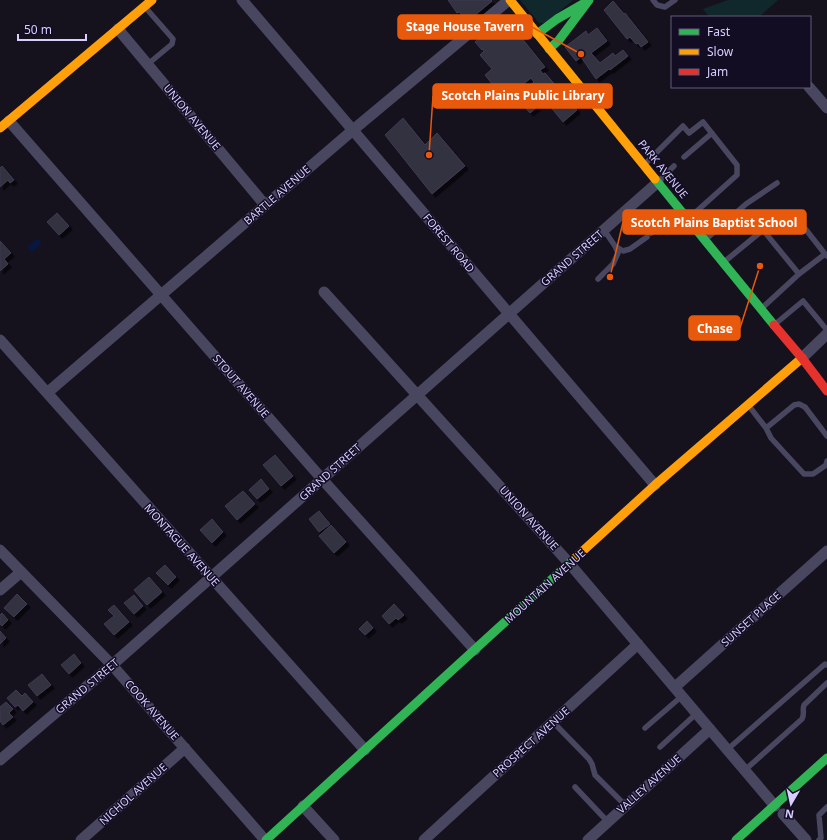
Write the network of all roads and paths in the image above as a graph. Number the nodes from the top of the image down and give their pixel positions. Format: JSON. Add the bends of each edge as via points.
{"nodes":[{"id":1,"x":152,"y":0,"type":"edge"},
{"id":2,"x":242,"y":0,"type":"edge"},
{"id":3,"x":510,"y":0,"type":"edge"},
{"id":4,"x":589,"y":0,"type":"edge"},
{"id":5,"x":653,"y":0,"type":"edge"},
{"id":6,"x":675,"y":0,"type":"edge"},
{"id":7,"x":144,"y":7,"type":"junction"},
{"id":8,"x":118,"y":29,"type":"junction"},
{"id":9,"x":537,"y":34,"type":"junction"},
{"id":10,"x":549,"y":49,"type":"junction"},
{"id":11,"x":148,"y":64,"type":"junction"},
{"id":12,"x":810,"y":88,"type":"edge"},
{"id":13,"x":827,"y":108,"type":"edge"},
{"id":14,"x":9,"y":121,"type":"junction"},
{"id":15,"x":0,"y":128,"type":"edge"},
{"id":16,"x":353,"y":130,"type":"junction"},
{"id":17,"x":712,"y":133,"type":"junction"},
{"id":18,"x":684,"y":157,"type":"dead end"},
{"id":19,"x":643,"y":165,"type":"junction"},
{"id":20,"x":674,"y":166,"type":"dead end"},
{"id":21,"x":658,"y":182,"type":"junction"},
{"id":22,"x":776,"y":183,"type":"dead end"},
{"id":23,"x":265,"y":205,"type":"junction"},
{"id":24,"x":680,"y":210,"type":"junction"},
{"id":25,"x":688,"y":219,"type":"junction"},
{"id":26,"x":604,"y":230,"type":"junction"},
{"id":27,"x":763,"y":230,"type":"junction"},
{"id":28,"x":705,"y":240,"type":"junction"},
{"id":29,"x":615,"y":246,"type":"junction"},
{"id":30,"x":826,"y":255,"type":"edge"},
{"id":31,"x":723,"y":263,"type":"junction"},
{"id":32,"x":799,"y":274,"type":"junction"},
{"id":33,"x":598,"y":279,"type":"dead end"},
{"id":34,"x":324,"y":292,"type":"dead end"},
{"id":35,"x":161,"y":295,"type":"junction"},
{"id":36,"x":761,"y":309,"type":"junction"},
{"id":37,"x":509,"y":313,"type":"junction"},
{"id":38,"x":774,"y":326,"type":"junction"},
{"id":39,"x":827,"y":330,"type":"edge"},
{"id":40,"x":827,"y":334,"type":"edge"},
{"id":41,"x":0,"y":340,"type":"edge"},
{"id":42,"x":802,"y":358,"type":"junction"},
{"id":43,"x":827,"y":391,"type":"edge"},
{"id":44,"x":47,"y":393,"type":"junction"},
{"id":45,"x":417,"y":395,"type":"junction"},
{"id":46,"x":748,"y":405,"type":"junction"},
{"id":47,"x":766,"y":428,"type":"junction"},
{"id":48,"x":827,"y":436,"type":"edge"},
{"id":49,"x":827,"y":461,"type":"edge"},
{"id":50,"x":322,"y":479,"type":"junction"},
{"id":51,"x":655,"y":485,"type":"junction"},
{"id":52,"x":0,"y":550,"type":"edge"},
{"id":53,"x":827,"y":551,"type":"edge"},
{"id":54,"x":570,"y":563,"type":"junction"},
{"id":55,"x":21,"y":572,"type":"junction"},
{"id":56,"x":211,"y":577,"type":"junction"},
{"id":57,"x":0,"y":590,"type":"edge"},
{"id":58,"x":638,"y":644,"type":"junction"},
{"id":59,"x":475,"y":650,"type":"junction"},
{"id":60,"x":112,"y":665,"type":"junction"},
{"id":61,"x":827,"y":665,"type":"edge"},
{"id":62,"x":827,"y":683,"type":"edge"},
{"id":63,"x":675,"y":687,"type":"junction"},
{"id":64,"x":682,"y":696,"type":"junction"},
{"id":65,"x":697,"y":713,"type":"junction"},
{"id":66,"x":553,"y":722,"type":"junction"},
{"id":67,"x":645,"y":728,"type":"dead end"},
{"id":68,"x":710,"y":729,"type":"junction"},
{"id":69,"x":660,"y":747,"type":"dead end"},
{"id":70,"x":185,"y":748,"type":"junction"},
{"id":71,"x":728,"y":749,"type":"junction"},
{"id":72,"x":365,"y":750,"type":"junction"},
{"id":73,"x":827,"y":758,"type":"edge"},
{"id":74,"x":0,"y":760,"type":"edge"},
{"id":75,"x":745,"y":770,"type":"junction"},
{"id":76,"x":575,"y":787,"type":"dead end"},
{"id":77,"x":303,"y":806,"type":"junction"},
{"id":78,"x":626,"y":806,"type":"junction"},
{"id":79,"x":827,"y":807,"type":"edge"},
{"id":80,"x":781,"y":812,"type":"junction"},
{"id":81,"x":608,"y":822,"type":"junction"},
{"id":82,"x":592,"y":839,"type":"edge"},
{"id":83,"x":81,"y":840,"type":"edge"},
{"id":84,"x":266,"y":840,"type":"edge"},
{"id":85,"x":334,"y":840,"type":"edge"},
{"id":86,"x":424,"y":840,"type":"edge"},
{"id":87,"x":736,"y":840,"type":"edge"},
{"id":88,"x":806,"y":840,"type":"edge"},
{"id":89,"x":819,"y":840,"type":"edge"}],
"edges":[{"from":1,"to":7,"type":"main road"},
{"from":2,"to":16,"type":"street","name":"FOREST ROAD"},
{"from":3,"to":9,"type":"main road","name":"PARK AVENUE"},
{"from":3,"to":16,"type":"street","name":"BARTLE AVENUE"},
{"from":4,"to":9,"type":"main road"},
{"from":4,"to":10,"type":"main road","via":[[559,40]]},
{"from":5,"to":6,"type":"lane","via":[[657,5],[665,6]]},
{"from":7,"to":8,"type":"main road"},
{"from":7,"to":11,"type":"lane","via":[[173,40],[172,44]]},
{"from":8,"to":11,"type":"street","name":"UNION AVENUE"},
{"from":8,"to":14,"type":"main road"},
{"from":9,"to":10,"type":"main road","name":"PARK AVENUE"},
{"from":10,"to":19,"type":"main road","name":"PARK AVENUE"},
{"from":11,"to":23,"type":"street","name":"UNION AVENUE"},
{"from":12,"to":13,"type":"street"},
{"from":14,"to":15,"type":"main road"},
{"from":14,"to":35,"type":"street","name":"STOUT AVENUE"},
{"from":16,"to":23,"type":"street","name":"BARTLE AVENUE"},
{"from":16,"to":37,"type":"street","name":"FOREST ROAD"},
{"from":17,"to":18,"type":"lane"},
{"from":17,"to":19,"type":"lane","via":[[703,122],[689,133],[683,126]]},
{"from":17,"to":25,"type":"lane","via":[[737,165],[737,175]]},
{"from":19,"to":21,"type":"main road","name":"PARK AVENUE"},
{"from":20,"to":21,"type":"lane"},
{"from":21,"to":24,"type":"main road","name":"PARK AVENUE"},
{"from":21,"to":26,"type":"street","name":"GRAND STREET"},
{"from":22,"to":28,"type":"lane","via":[[746,204]]},
{"from":23,"to":35,"type":"street","name":"BARTLE AVENUE"},
{"from":24,"to":25,"type":"main road","name":"PARK AVENUE"},
{"from":24,"to":29,"type":"lane","via":[[630,249],[622,251]]},
{"from":25,"to":28,"type":"main road","name":"PARK AVENUE"},
{"from":26,"to":29,"type":"lane"},
{"from":26,"to":37,"type":"street","name":"GRAND STREET"},
{"from":27,"to":30,"type":"lane","via":[[766,223],[780,214],[791,213]]},
{"from":27,"to":31,"type":"lane"},
{"from":27,"to":32,"type":"lane"},
{"from":28,"to":31,"type":"main road","name":"PARK AVENUE"},
{"from":29,"to":33,"type":"lane","via":[[618,253],[613,264]]},
{"from":30,"to":32,"type":"lane"},
{"from":31,"to":36,"type":"main road","name":"PARK AVENUE"},
{"from":32,"to":36,"type":"lane"},
{"from":34,"to":45,"type":"street","name":"UNION AVENUE"},
{"from":35,"to":44,"type":"street","name":"BARTLE AVENUE"},
{"from":35,"to":50,"type":"street","name":"STOUT AVENUE"},
{"from":36,"to":38,"type":"main road","name":"PARK AVENUE"},
{"from":37,"to":45,"type":"street","name":"GRAND STREET"},
{"from":37,"to":51,"type":"street","name":"FOREST ROAD"},
{"from":38,"to":39,"type":"lane","via":[[803,301]]},
{"from":38,"to":42,"type":"main road","name":"PARK AVENUE"},
{"from":40,"to":42,"type":"street","name":"MOUNTAIN AVENUE"},
{"from":41,"to":44,"type":"street","name":"MONTAGUE AVENUE"},
{"from":42,"to":43,"type":"main road","name":"PARK AVENUE"},
{"from":42,"to":46,"type":"main road","name":"MOUNTAIN AVENUE"},
{"from":44,"to":56,"type":"street","name":"MONTAGUE AVENUE"},
{"from":45,"to":50,"type":"street","name":"GRAND STREET"},
{"from":45,"to":54,"type":"street","name":"UNION AVENUE"},
{"from":46,"to":47,"type":"lane"},
{"from":46,"to":51,"type":"main road","name":"MOUNTAIN AVENUE"},
{"from":47,"to":48,"type":"lane","via":[[794,405],[799,404],[805,407]]},
{"from":47,"to":49,"type":"lane","via":[[771,438],[804,474],[813,474],[826,465]]},
{"from":50,"to":56,"type":"street","name":"GRAND STREET"},
{"from":50,"to":59,"type":"street","name":"STOUT AVENUE"},
{"from":51,"to":54,"type":"main road","name":"MOUNTAIN AVENUE"},
{"from":52,"to":55,"type":"street","name":"COOK AVENUE"},
{"from":53,"to":63,"type":"street","name":"SUNSET PLACE"},
{"from":54,"to":58,"type":"street","name":"UNION AVENUE"},
{"from":54,"to":59,"type":"main road","name":"MOUNTAIN AVENUE"},
{"from":55,"to":57,"type":"street"},
{"from":55,"to":60,"type":"street","name":"COOK AVENUE"},
{"from":56,"to":60,"type":"street","name":"GRAND STREET"},
{"from":56,"to":72,"type":"street","name":"MONTAGUE AVENUE"},
{"from":58,"to":63,"type":"street","name":"UNION AVENUE"},
{"from":58,"to":66,"type":"street","name":"PROSPECT AVENUE"},
{"from":59,"to":72,"type":"main road","name":"MOUNTAIN AVENUE"},
{"from":60,"to":70,"type":"street","name":"COOK AVENUE"},
{"from":60,"to":74,"type":"street","name":"GRAND STREET"},
{"from":61,"to":71,"type":"lane","via":[[825,664]]},
{"from":62,"to":75,"type":"lane","via":[[804,705],[802,719]]},
{"from":63,"to":64,"type":"street","name":"UNION AVENUE"},
{"from":64,"to":65,"type":"street","name":"UNION AVENUE"},
{"from":64,"to":67,"type":"lane"},
{"from":65,"to":68,"type":"street","name":"UNION AVENUE"},
{"from":65,"to":69,"type":"lane"},
{"from":66,"to":78,"type":"lane","via":[[589,758],[595,775]]},
{"from":66,"to":86,"type":"street","name":"PROSPECT AVENUE"},
{"from":68,"to":71,"type":"street","name":"UNION AVENUE"},
{"from":68,"to":78,"type":"street","name":"VALLEY AVENUE"},
{"from":70,"to":83,"type":"street","name":"NICHOL AVENUE"},
{"from":70,"to":84,"type":"street","name":"COOK AVENUE"},
{"from":71,"to":75,"type":"street","name":"UNION AVENUE"},
{"from":72,"to":77,"type":"main road","name":"MOUNTAIN AVENUE"},
{"from":73,"to":80,"type":"main road"},
{"from":75,"to":80,"type":"street","name":"UNION AVENUE"},
{"from":76,"to":81,"type":"lane"},
{"from":77,"to":84,"type":"main road","name":"MOUNTAIN AVENUE"},
{"from":77,"to":85,"type":"street"},
{"from":78,"to":81,"type":"street","name":"VALLEY AVENUE"},
{"from":79,"to":89,"type":"lane","via":[[819,815]]},
{"from":80,"to":87,"type":"main road"},
{"from":80,"to":88,"type":"street","name":"UNION AVENUE"},
{"from":81,"to":82,"type":"street","name":"VALLEY AVENUE"}]}
